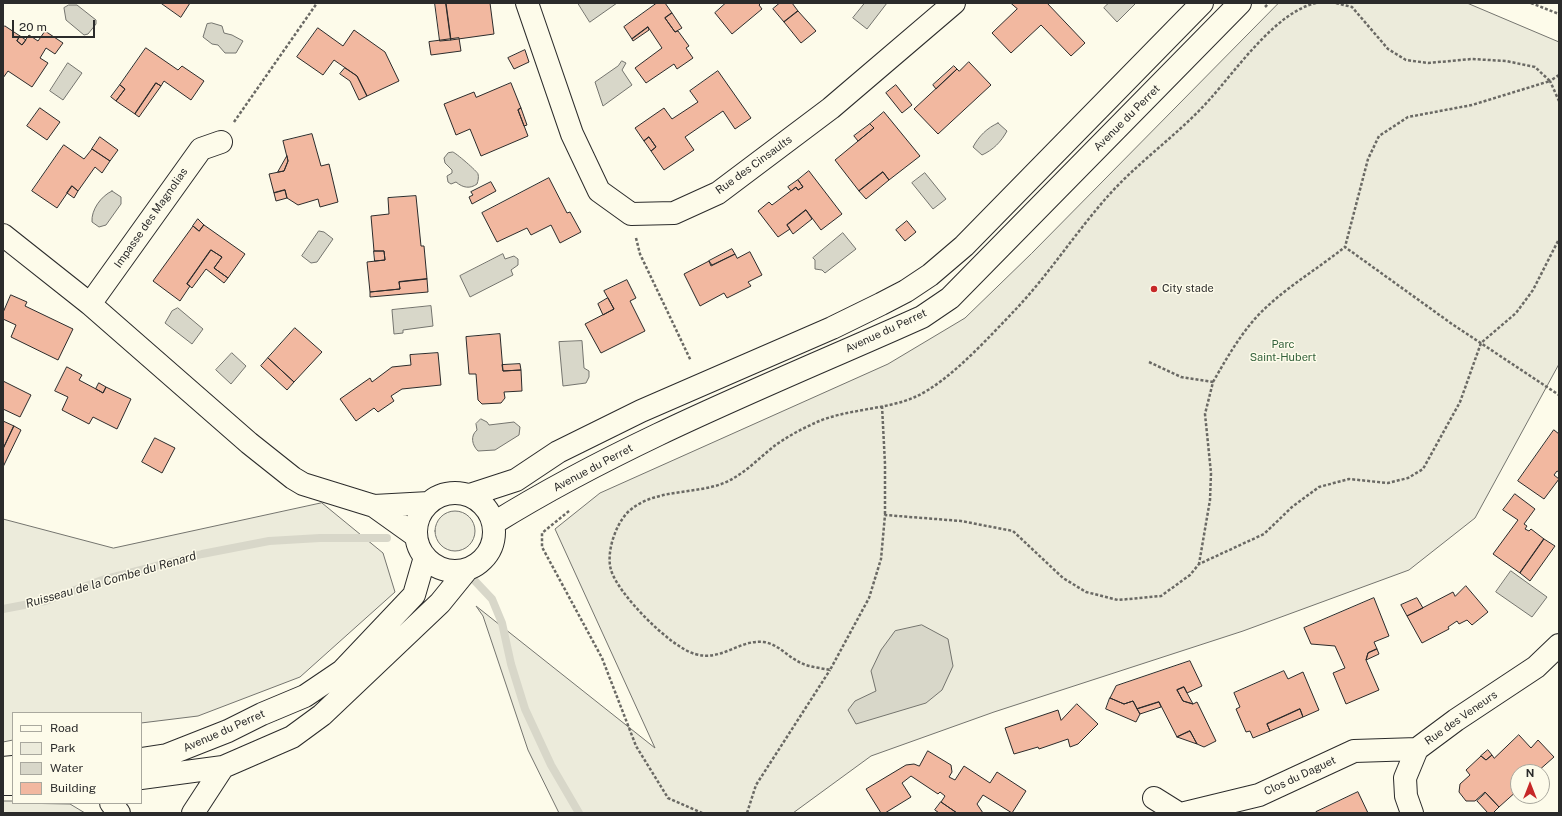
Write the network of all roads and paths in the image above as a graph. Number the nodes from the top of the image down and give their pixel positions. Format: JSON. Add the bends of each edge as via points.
{"nodes":[{"id":1,"x":317,"y":3,"type":"edge"},
{"id":2,"x":527,"y":3,"type":"edge"},
{"id":3,"x":954,"y":3,"type":"edge"},
{"id":4,"x":1202,"y":3,"type":"edge"},
{"id":5,"x":1240,"y":3,"type":"edge"},
{"id":6,"x":1336,"y":3,"type":"edge"},
{"id":7,"x":1531,"y":3,"type":"edge"},
{"id":8,"x":1559,"y":14,"type":"edge"},
{"id":9,"x":1559,"y":75,"type":"edge"},
{"id":10,"x":1550,"y":81,"type":"junction"},
{"id":11,"x":1559,"y":101,"type":"edge"},
{"id":12,"x":235,"y":120,"type":"dead end"},
{"id":13,"x":221,"y":142,"type":"dead end"},
{"id":14,"x":631,"y":214,"type":"junction"},
{"id":15,"x":3,"y":235,"type":"edge"},
{"id":16,"x":1559,"y":239,"type":"edge"},
{"id":17,"x":1345,"y":246,"type":"junction"},
{"id":18,"x":90,"y":304,"type":"junction"},
{"id":19,"x":1481,"y":343,"type":"junction"},
{"id":20,"x":1149,"y":362,"type":"dead end"},
{"id":21,"x":694,"y":366,"type":"dead end"},
{"id":22,"x":1213,"y":382,"type":"junction"},
{"id":23,"x":1559,"y":395,"type":"edge"},
{"id":24,"x":882,"y":406,"type":"dead end"},
{"id":25,"x":470,"y":495,"type":"junction"},
{"id":26,"x":429,"y":504,"type":"junction"},
{"id":27,"x":374,"y":506,"type":"junction"},
{"id":28,"x":885,"y":515,"type":"junction"},
{"id":29,"x":494,"y":523,"type":"junction"},
{"id":30,"x":542,"y":533,"type":"dead end"},
{"id":31,"x":416,"y":536,"type":"junction"},
{"id":32,"x":611,"y":547,"type":"dead end"},
{"id":33,"x":425,"y":557,"type":"junction"},
{"id":34,"x":1199,"y":564,"type":"junction"},
{"id":35,"x":466,"y":571,"type":"junction"},
{"id":36,"x":1559,"y":645,"type":"edge"},
{"id":37,"x":830,"y":670,"type":"junction"},
{"id":38,"x":305,"y":696,"type":"junction"},
{"id":39,"x":322,"y":714,"type":"junction"},
{"id":40,"x":1417,"y":749,"type":"junction"},
{"id":41,"x":142,"y":758,"type":"edge"},
{"id":42,"x":223,"y":767,"type":"junction"},
{"id":43,"x":142,"y":778,"type":"edge"},
{"id":44,"x":1154,"y":798,"type":"dead end"},
{"id":45,"x":112,"y":804,"type":"edge"},
{"id":46,"x":119,"y":813,"type":"edge"},
{"id":47,"x":193,"y":813,"type":"edge"},
{"id":48,"x":702,"y":813,"type":"edge"},
{"id":49,"x":747,"y":813,"type":"edge"},
{"id":50,"x":1178,"y":813,"type":"edge"},
{"id":51,"x":1185,"y":813,"type":"edge"},
{"id":52,"x":1412,"y":813,"type":"edge"}],
"edges":[{"from":1,"to":12,"type":"path"},
{"from":2,"to":14,"type":"street","via":[[572,134],[599,191]]},
{"from":3,"to":14,"type":"street","name":"Rue des Cinsaults","via":[[831,108],[718,193],[674,213]]},
{"from":4,"to":25,"type":"street","via":[[964,246],[930,275],[900,294],[832,328],[641,411],[558,452],[516,480]]},
{"from":5,"to":29,"type":"street","name":"Avenue du Perret","via":[[950,298],[922,317],[648,438]]},
{"from":6,"to":10,"type":"path","via":[[1352,8],[1388,49],[1406,60],[1428,63],[1472,59],[1506,61],[1535,67]]},
{"from":7,"to":8,"type":"path"},
{"from":9,"to":10,"type":"path"},
{"from":10,"to":11,"type":"path"},
{"from":10,"to":17,"type":"path","via":[[1472,105],[1408,117],[1379,136],[1368,159]]},
{"from":13,"to":18,"type":"street","name":"Impasse des Magnolias","via":[[201,149]]},
{"from":14,"to":21,"type":"path","via":[[640,254]]},
{"from":15,"to":18,"type":"street"},
{"from":16,"to":19,"type":"path","via":[[1533,290],[1516,313]]},
{"from":17,"to":19,"type":"path"},
{"from":17,"to":22,"type":"path","via":[[1278,298],[1253,321],[1230,352]]},
{"from":18,"to":27,"type":"street","via":[[249,443],[293,478],[303,484]]},
{"from":19,"to":23,"type":"path"},
{"from":19,"to":34,"type":"path","via":[[1460,402],[1422,469],[1408,478],[1388,483],[1349,479],[1319,487],[1292,507],[1264,534]]},
{"from":20,"to":22,"type":"path","via":[[1181,377]]},
{"from":22,"to":34,"type":"path","via":[[1205,414],[1211,473],[1210,500]]},
{"from":24,"to":28,"type":"path"},
{"from":25,"to":26,"type":"street","via":[[458,492],[445,494]]},
{"from":25,"to":29,"type":"street","via":[[481,502]]},
{"from":26,"to":27,"type":"street"},
{"from":26,"to":31,"type":"street","via":[[418,520]]},
{"from":27,"to":31,"type":"street"},
{"from":28,"to":34,"type":"path","via":[[961,521],[1013,530],[1063,578],[1086,592],[1118,600],[1161,596],[1190,576]]},
{"from":28,"to":37,"type":"path","via":[[881,559],[869,598]]},
{"from":29,"to":35,"type":"street","via":[[495,536],[491,548],[484,558]]},
{"from":30,"to":48,"type":"path","via":[[542,548],[602,658],[636,746],[668,798]]},
{"from":31,"to":33,"type":"street","via":[[418,546]]},
{"from":32,"to":37,"type":"path","via":[[610,566],[616,583],[663,636],[691,654],[709,658],[753,641],[770,642],[802,664]]},
{"from":33,"to":35,"type":"street","via":[[435,566]]},
{"from":33,"to":38,"type":"street","name":"Avenue du Perret","via":[[414,595],[342,671]]},
{"from":35,"to":39,"type":"street","via":[[440,603]]},
{"from":36,"to":40,"type":"street","name":"Rue des Veneurs","via":[[1536,667]]},
{"from":37,"to":49,"type":"path","via":[[756,785]]},
{"from":38,"to":39,"type":"street"},
{"from":38,"to":41,"type":"street","name":"Avenue du Perret","via":[[228,732],[167,755]]},
{"from":39,"to":42,"type":"street","via":[[292,737]]},
{"from":40,"to":51,"type":"street","name":"Clos du Daguet","via":[[1354,751],[1259,795]]},
{"from":40,"to":52,"type":"street","name":"Rue des Veneurs","via":[[1404,778],[1406,796]]},
{"from":42,"to":43,"type":"street"},
{"from":42,"to":47,"type":"street"},
{"from":44,"to":50,"type":"street"},
{"from":45,"to":46,"type":"street"}]}
